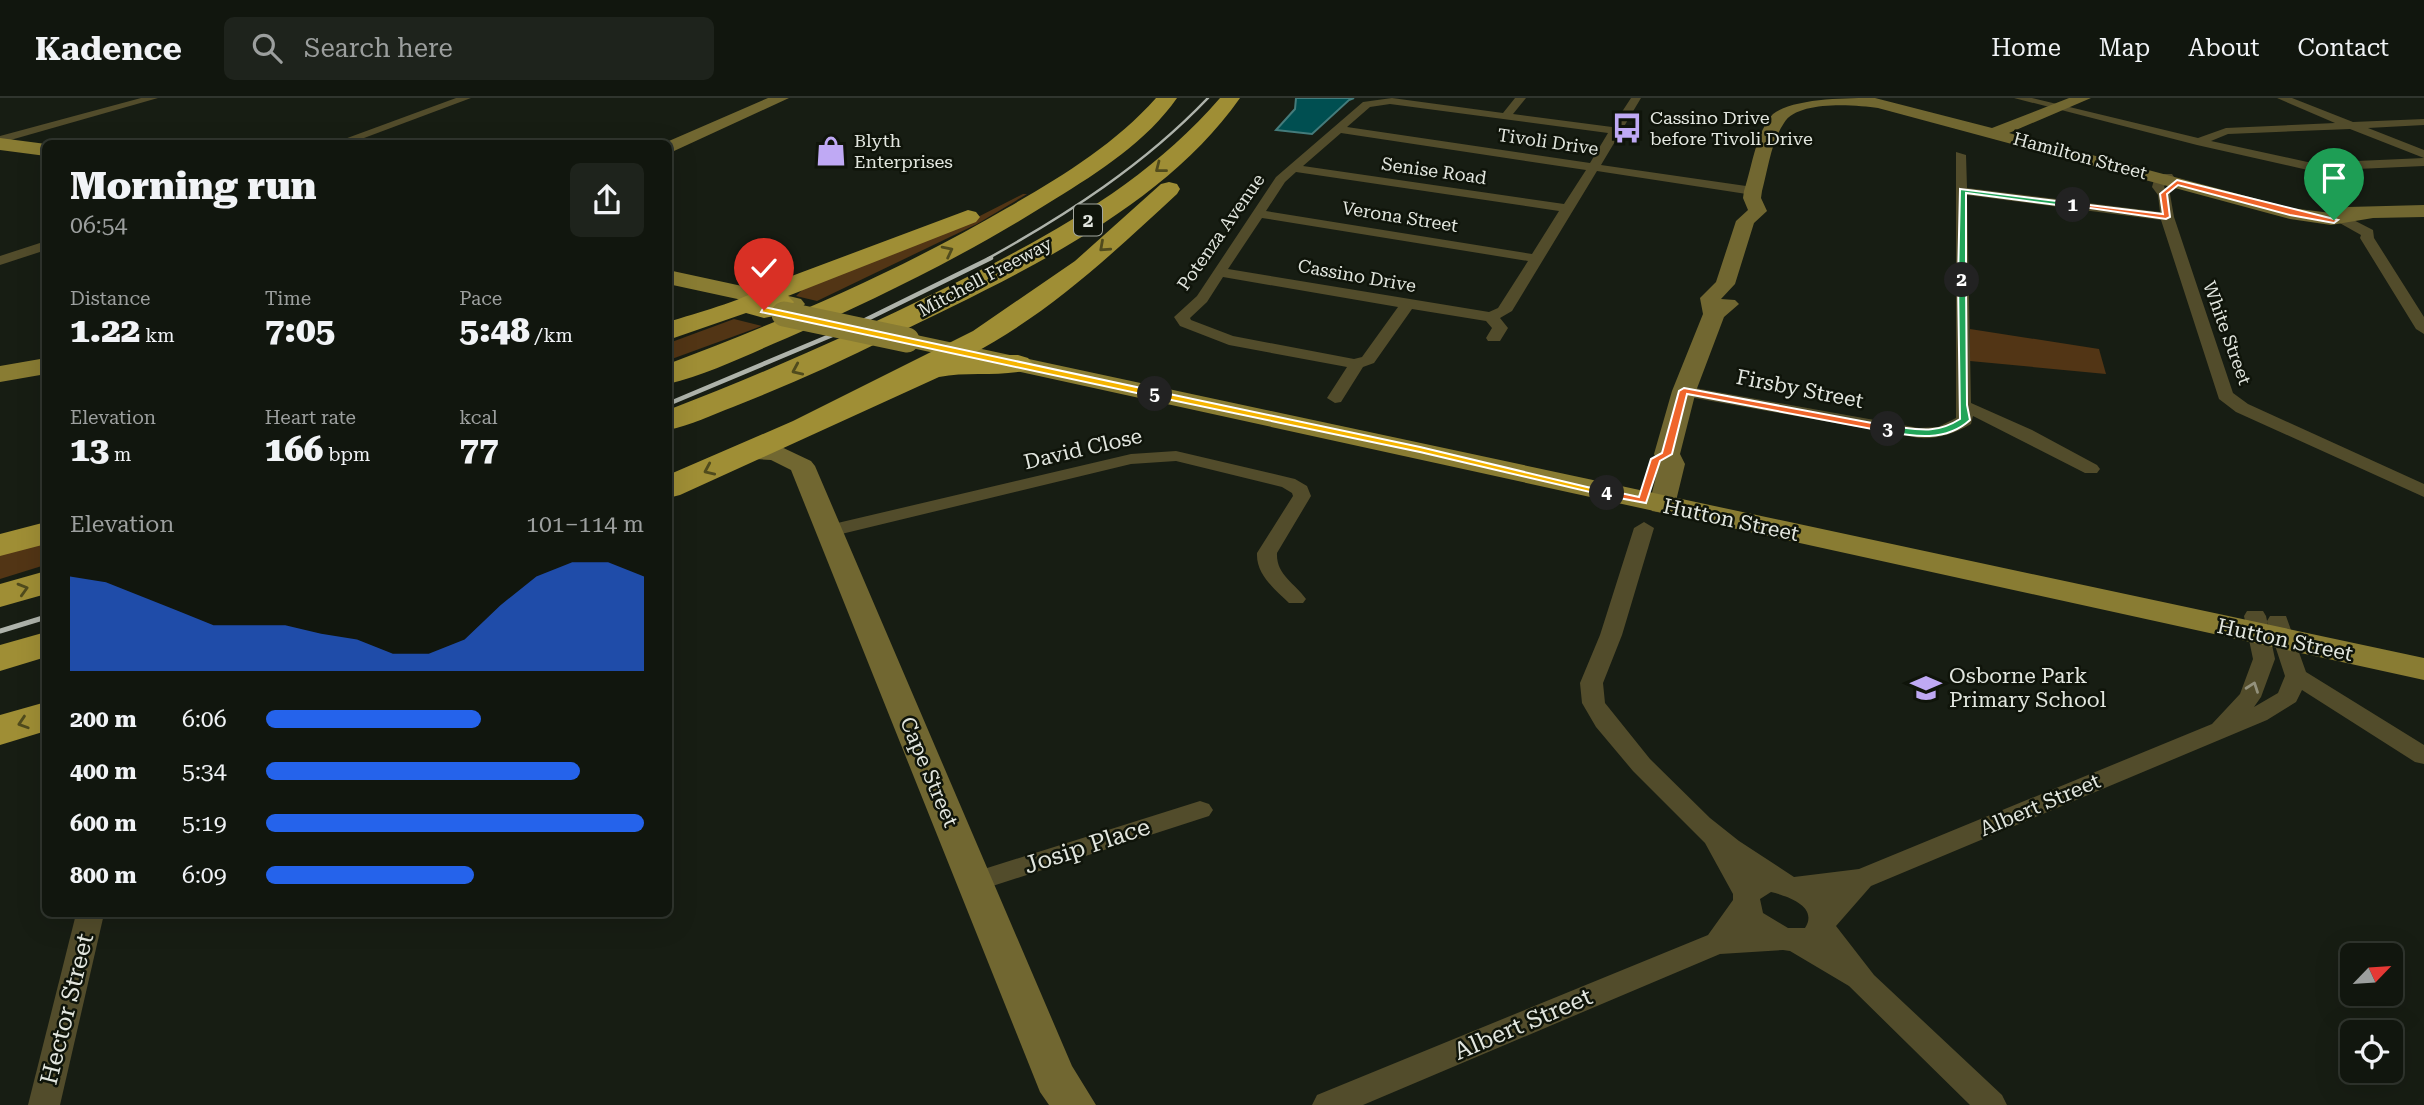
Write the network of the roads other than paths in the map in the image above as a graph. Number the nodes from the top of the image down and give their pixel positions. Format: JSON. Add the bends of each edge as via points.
{"nodes":[{"id":1,"x":153,"y":98,"type":"edge"},
{"id":2,"x":466,"y":98,"type":"edge"},
{"id":3,"x":781,"y":98,"type":"edge"},
{"id":4,"x":1162,"y":98,"type":"edge"},
{"id":5,"x":1167,"y":98,"type":"edge"},
{"id":6,"x":1521,"y":98,"type":"edge"},
{"id":7,"x":1636,"y":98,"type":"edge"},
{"id":8,"x":2019,"y":98,"type":"edge"},
{"id":9,"x":2084,"y":98,"type":"edge"},
{"id":10,"x":2282,"y":98,"type":"edge"},
{"id":11,"x":1849,"y":99,"type":"edge"},
{"id":12,"x":1401,"y":100,"type":"edge"},
{"id":13,"x":1228,"y":101,"type":"edge"},
{"id":14,"x":2058,"y":107,"type":"junction"},
{"id":15,"x":1506,"y":116,"type":"junction"},
{"id":16,"x":2424,"y":122,"type":"edge"},
{"id":17,"x":2352,"y":125,"type":"junction"},
{"id":18,"x":1338,"y":129,"type":"junction"},
{"id":19,"x":1617,"y":131,"type":"junction"},
{"id":20,"x":1996,"y":133,"type":"junction"},
{"id":21,"x":347,"y":140,"type":"edge"},
{"id":22,"x":3,"y":142,"type":"edge"},
{"id":23,"x":2197,"y":142,"type":"junction"},
{"id":24,"x":672,"y":145,"type":"edge"},
{"id":25,"x":42,"y":150,"type":"edge"},
{"id":26,"x":2424,"y":154,"type":"edge"},
{"id":27,"x":1960,"y":155,"type":"dead end"},
{"id":28,"x":2424,"y":162,"type":"edge"},
{"id":29,"x":1595,"y":167,"type":"junction"},
{"id":30,"x":1294,"y":168,"type":"junction"},
{"id":31,"x":2171,"y":182,"type":"junction"},
{"id":32,"x":1962,"y":191,"type":"junction"},
{"id":33,"x":1753,"y":195,"type":"junction"},
{"id":34,"x":1569,"y":209,"type":"junction"},
{"id":35,"x":2424,"y":211,"type":"edge"},
{"id":36,"x":1256,"y":213,"type":"junction"},
{"id":37,"x":2335,"y":216,"type":"junction"},
{"id":38,"x":2166,"y":217,"type":"junction"},
{"id":39,"x":42,"y":246,"type":"edge"},
{"id":40,"x":1538,"y":259,"type":"junction"},
{"id":41,"x":0,"y":261,"type":"edge"},
{"id":42,"x":1217,"y":272,"type":"junction"},
{"id":43,"x":820,"y":273,"type":"junction"},
{"id":44,"x":672,"y":279,"type":"edge"},
{"id":45,"x":691,"y":290,"type":"edge"},
{"id":46,"x":764,"y":304,"type":"junction"},
{"id":47,"x":1408,"y":304,"type":"junction"},
{"id":48,"x":1032,"y":305,"type":"junction"},
{"id":49,"x":1491,"y":317,"type":"junction"},
{"id":50,"x":2424,"y":329,"type":"edge"},
{"id":51,"x":672,"y":330,"type":"edge"},
{"id":52,"x":672,"y":331,"type":"edge"},
{"id":53,"x":1494,"y":338,"type":"dead end"},
{"id":54,"x":942,"y":344,"type":"junction"},
{"id":55,"x":1023,"y":358,"type":"junction"},
{"id":56,"x":1355,"y":364,"type":"junction"},
{"id":57,"x":42,"y":367,"type":"edge"},
{"id":58,"x":0,"y":374,"type":"edge"},
{"id":59,"x":672,"y":374,"type":"edge"},
{"id":60,"x":899,"y":382,"type":"junction"},
{"id":61,"x":1684,"y":391,"type":"junction"},
{"id":62,"x":1335,"y":398,"type":"dead end"},
{"id":63,"x":1963,"y":405,"type":"junction"},
{"id":64,"x":672,"y":419,"type":"edge"},
{"id":65,"x":804,"y":428,"type":"junction"},
{"id":66,"x":750,"y":453,"type":"junction"},
{"id":67,"x":802,"y":466,"type":"junction"},
{"id":68,"x":2091,"y":469,"type":"dead end"},
{"id":69,"x":672,"y":486,"type":"edge"},
{"id":70,"x":2424,"y":491,"type":"edge"},
{"id":71,"x":1652,"y":503,"type":"junction"},
{"id":72,"x":829,"y":531,"type":"junction"},
{"id":73,"x":42,"y":534,"type":"edge"},
{"id":74,"x":0,"y":545,"type":"edge"},
{"id":75,"x":42,"y":583,"type":"edge"},
{"id":76,"x":0,"y":596,"type":"edge"},
{"id":77,"x":1296,"y":599,"type":"dead end"},
{"id":78,"x":2269,"y":628,"type":"junction"},
{"id":79,"x":42,"y":644,"type":"edge"},
{"id":80,"x":2424,"y":652,"type":"edge"},
{"id":81,"x":0,"y":658,"type":"edge"},
{"id":82,"x":2424,"y":670,"type":"edge"},
{"id":83,"x":2292,"y":687,"type":"junction"},
{"id":84,"x":42,"y":717,"type":"edge"},
{"id":85,"x":0,"y":730,"type":"edge"},
{"id":86,"x":2218,"y":730,"type":"junction"},
{"id":87,"x":2424,"y":756,"type":"edge"},
{"id":88,"x":1200,"y":810,"type":"dead end"},
{"id":89,"x":1714,"y":836,"type":"junction"},
{"id":90,"x":1862,"y":879,"type":"junction"},
{"id":91,"x":974,"y":882,"type":"junction"},
{"id":92,"x":1791,"y":886,"type":"junction"},
{"id":93,"x":1746,"y":899,"type":"junction"},
{"id":94,"x":89,"y":917,"type":"edge"},
{"id":95,"x":1807,"y":932,"type":"junction"},
{"id":96,"x":1717,"y":943,"type":"junction"},
{"id":97,"x":1063,"y":1096,"type":"edge"},
{"id":98,"x":44,"y":1105,"type":"edge"},
{"id":99,"x":1328,"y":1105,"type":"edge"},
{"id":100,"x":1992,"y":1105,"type":"edge"}],
"edges":[{"from":1,"to":22,"type":"street"},
{"from":2,"to":21,"type":"street"},
{"from":3,"to":24,"type":"street"},
{"from":4,"to":43,"type":"highway","via":[[1099,147],[1016,195]]},
{"from":59,"to":5,"type":"highway","name":"Mitchell Freeway","number":"2","one_way":true,"via":[[822,312],[957,246],[1078,175],[1136,131]]},
{"from":6,"to":15,"type":"street"},
{"from":7,"to":19,"type":"street"},
{"from":8,"to":14,"type":"street"},
{"from":9,"to":14,"type":"street"},
{"from":10,"to":17,"type":"street"},
{"from":11,"to":20,"type":"street","name":"Hamilton Street"},
{"from":11,"to":33,"type":"street","name":"Hamilton Street","via":[[1808,103],[1782,113]]},
{"from":12,"to":15,"type":"street","name":"Potenza Avenue"},
{"from":12,"to":18,"type":"street","name":"Potenza Avenue","via":[[1367,104]]},
{"from":13,"to":48,"type":"highway","one_way":true,"via":[[1208,142],[1183,177],[1084,266]]},
{"from":13,"to":64,"type":"highway","name":"Mitchell Freeway","number":"2","one_way":true,"via":[[1177,155],[1074,230],[836,352]]},
{"from":14,"to":20,"type":"street"},
{"from":14,"to":23,"type":"street"},
{"from":15,"to":19,"type":"street","name":"Potenza Avenue"},
{"from":16,"to":17,"type":"street"},
{"from":17,"to":23,"type":"street","via":[[2226,131]]},
{"from":17,"to":26,"type":"street"},
{"from":18,"to":29,"type":"street","name":"Tivoli Drive"},
{"from":18,"to":30,"type":"street","name":"Potenza Avenue"},
{"from":19,"to":29,"type":"street"},
{"from":20,"to":31,"type":"street","name":"Hamilton Street"},
{"from":22,"to":25,"type":"main road"},
{"from":23,"to":28,"type":"street","via":[[2312,167]]},
{"from":27,"to":32,"type":"street"},
{"from":29,"to":33,"type":"street","name":"Tivoli Drive"},
{"from":29,"to":34,"type":"street"},
{"from":30,"to":34,"type":"street","name":"Senise Road"},
{"from":30,"to":36,"type":"street","name":"Potenza Avenue"},
{"from":31,"to":37,"type":"street","name":"Hamilton Street","via":[[2290,212]]},
{"from":31,"to":38,"type":"street","name":"White Street"},
{"from":32,"to":38,"type":"street"},
{"from":32,"to":63,"type":"street"},
{"from":33,"to":61,"type":"street","name":"Hamilton Street","via":[[1758,211],[1745,221],[1725,284],[1730,302],[1714,314]]},
{"from":34,"to":40,"type":"street"},
{"from":35,"to":37,"type":"street","name":"Hamilton Street"},
{"from":36,"to":40,"type":"street","name":"Verona Street"},
{"from":36,"to":42,"type":"street","name":"Potenza Avenue"},
{"from":37,"to":50,"type":"street","via":[[2367,238]]},
{"from":38,"to":70,"type":"street","name":"White Street","via":[[2225,395],[2242,408]]},
{"from":39,"to":41,"type":"street"},
{"from":40,"to":49,"type":"street","via":[[1504,311]]},
{"from":42,"to":47,"type":"street","name":"Cassino Drive"},
{"from":42,"to":56,"type":"street","name":"Potenza Avenue","via":[[1202,299],[1182,317],[1185,323],[1229,340]]},
{"from":43,"to":45,"type":"highway","via":[[774,284]]},
{"from":43,"to":46,"type":"highway"},
{"from":44,"to":45,"type":"main road","name":"Hutton Street"},
{"from":45,"to":46,"type":"main road","name":"Hutton Street"},
{"from":45,"to":51,"type":"highway","via":[[701,309]]},
{"from":46,"to":52,"type":"highway"},
{"from":46,"to":54,"type":"main road","name":"Hutton Street","bridge":true},
{"from":47,"to":49,"type":"street","name":"Cassino Drive"},
{"from":47,"to":56,"type":"street","via":[[1368,359]]},
{"from":48,"to":54,"type":"highway"},
{"from":48,"to":55,"type":"highway","via":[[1032,311],[1010,332]]},
{"from":49,"to":53,"type":"street","via":[[1500,328]]},
{"from":54,"to":55,"type":"main road","name":"Hutton Street"},
{"from":54,"to":60,"type":"highway"},
{"from":55,"to":60,"type":"highway","via":[[946,366]]},
{"from":55,"to":71,"type":"main road","name":"Hutton Street"},
{"from":56,"to":62,"type":"street"},
{"from":57,"to":58,"type":"main road"},
{"from":60,"to":65,"type":"highway"},
{"from":61,"to":63,"type":"street","name":"Firsby Street","via":[[1930,434],[1949,431],[1965,420]]},
{"from":61,"to":71,"type":"street","name":"Hamilton Street","via":[[1667,454],[1656,459]]},
{"from":63,"to":68,"type":"street"},
{"from":65,"to":66,"type":"highway"},
{"from":65,"to":67,"type":"street","name":"Cape Street","via":[[800,440],[807,456]]},
{"from":66,"to":67,"type":"street","via":[[775,452]]},
{"from":66,"to":69,"type":"highway","one_way":true},
{"from":67,"to":72,"type":"street","name":"Cape Street"},
{"from":71,"to":78,"type":"main road","name":"Hutton Street"},
{"from":71,"to":89,"type":"street","name":"Hamilton Street","via":[[1590,691],[1609,728]]},
{"from":72,"to":77,"type":"street","name":"David Close","via":[[1131,459],[1175,456],[1300,490],[1302,496],[1265,561]]},
{"from":72,"to":91,"type":"street","name":"Cape Street"},
{"from":73,"to":74,"type":"highway"},
{"from":76,"to":75,"type":"highway","one_way":true},
{"from":78,"to":80,"type":"main road","name":"Hutton Street"},
{"from":78,"to":82,"type":"main road","name":"Hutton Street"},
{"from":78,"to":83,"type":"street"},
{"from":86,"to":78,"type":"street","name":"Albert Street","one_way":true,"via":[[2250,697]]},
{"from":79,"to":81,"type":"highway"},
{"from":83,"to":86,"type":"street","name":"Albert Street","via":[[2259,714]]},
{"from":83,"to":87,"type":"street"},
{"from":84,"to":85,"type":"highway","one_way":true},
{"from":86,"to":90,"type":"street","name":"Albert Street"},
{"from":88,"to":91,"type":"street","name":"Josip Place"},
{"from":89,"to":92,"type":"street","name":"Hamilton Street"},
{"from":89,"to":93,"type":"street","name":"Hamilton Street"},
{"from":90,"to":92,"type":"street","name":"Albert Street"},
{"from":90,"to":95,"type":"street","name":"Albert Street"},
{"from":91,"to":97,"type":"street","name":"Cape Street"},
{"from":92,"to":93,"type":"street","name":"Albert Street","via":[[1759,884]]},
{"from":92,"to":95,"type":"street","name":"Hamilton Street","via":[[1818,903]]},
{"from":93,"to":95,"type":"street","name":"Hamilton Street","via":[[1756,924]]},
{"from":93,"to":96,"type":"street"},
{"from":94,"to":98,"type":"street","name":"Hector Street"},
{"from":95,"to":96,"type":"street","name":"Albert Street"},
{"from":95,"to":100,"type":"street"},
{"from":96,"to":99,"type":"street","name":"Albert Street"}]}
